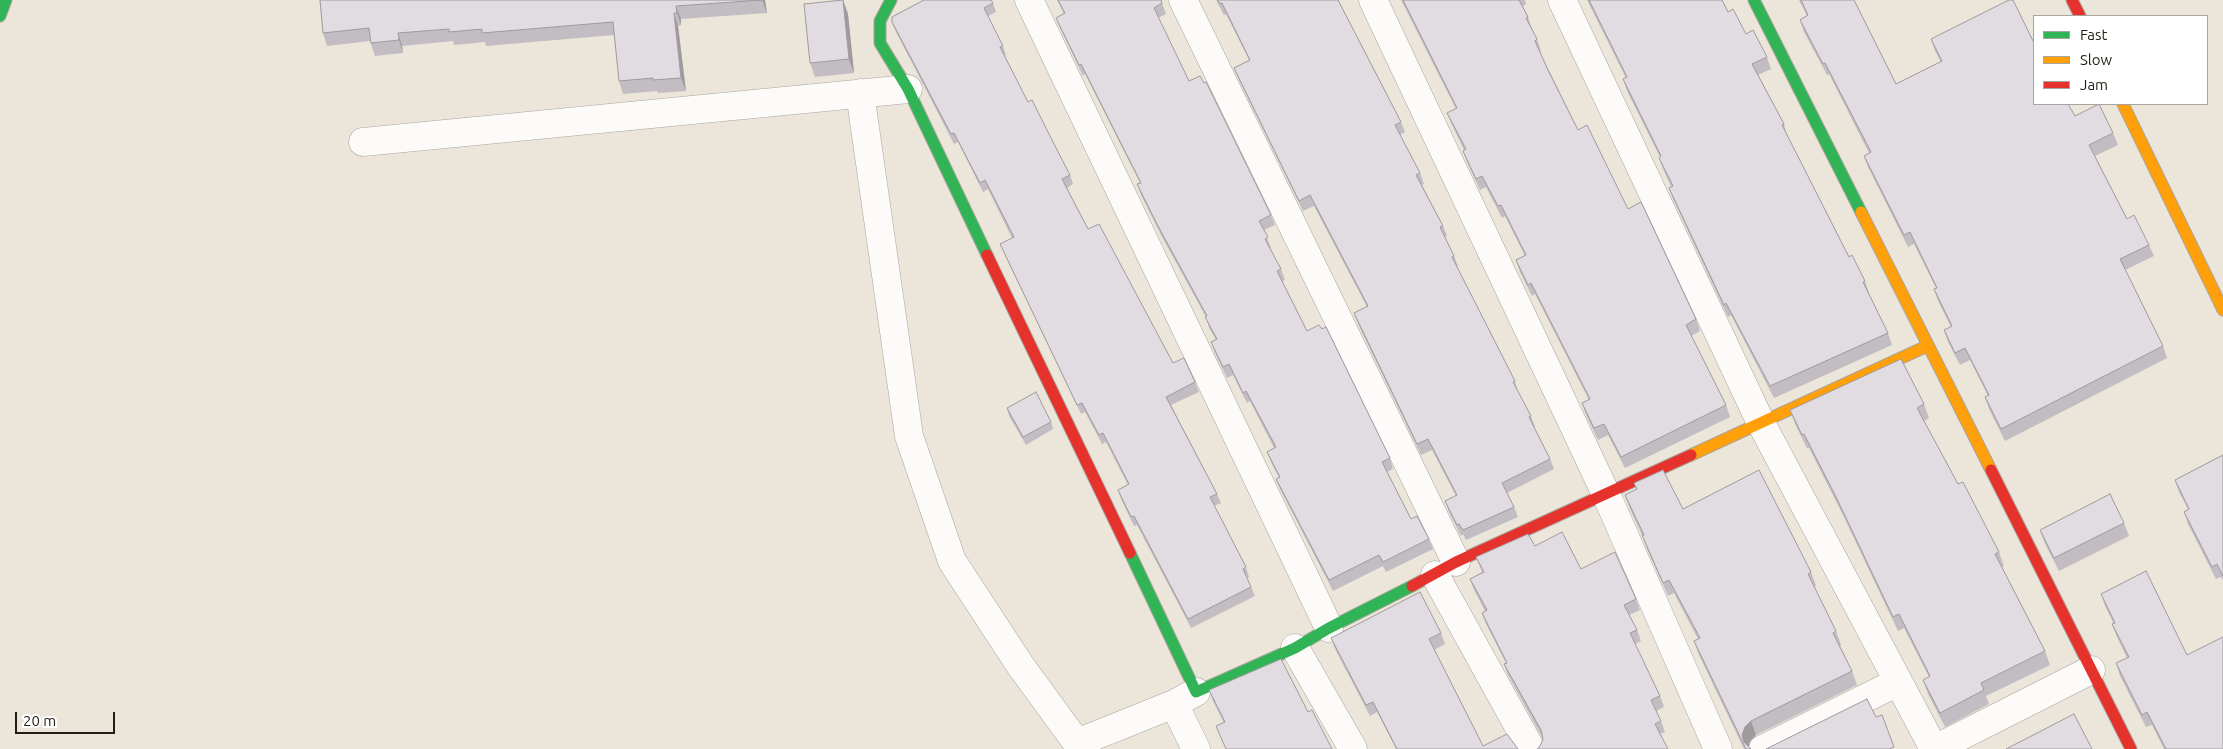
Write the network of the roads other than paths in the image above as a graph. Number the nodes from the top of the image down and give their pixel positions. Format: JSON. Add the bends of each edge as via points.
{"nodes":[{"id":1,"x":6,"y":0,"type":"edge"},
{"id":2,"x":891,"y":0,"type":"edge"},
{"id":3,"x":1030,"y":0,"type":"edge"},
{"id":4,"x":1183,"y":0,"type":"edge"},
{"id":5,"x":1373,"y":0,"type":"edge"},
{"id":6,"x":1562,"y":0,"type":"edge"},
{"id":7,"x":1754,"y":0,"type":"edge"},
{"id":8,"x":2072,"y":0,"type":"edge"},
{"id":9,"x":2080,"y":15,"type":"edge"},
{"id":10,"x":0,"y":16,"type":"edge"},
{"id":11,"x":908,"y":89,"type":"junction"},
{"id":12,"x":860,"y":93,"type":"junction"},
{"id":13,"x":2123,"y":105,"type":"edge"},
{"id":14,"x":363,"y":142,"type":"dead end"},
{"id":15,"x":2223,"y":310,"type":"edge"},
{"id":16,"x":1927,"y":346,"type":"junction"},
{"id":17,"x":1761,"y":423,"type":"junction"},
{"id":18,"x":1606,"y":494,"type":"junction"},
{"id":19,"x":1446,"y":569,"type":"junction"},
{"id":20,"x":1329,"y":628,"type":"junction"},
{"id":21,"x":1295,"y":648,"type":"junction"},
{"id":22,"x":2091,"y":670,"type":"junction"},
{"id":23,"x":1898,"y":682,"type":"junction"},
{"id":24,"x":1185,"y":698,"type":"junction"},
{"id":25,"x":1080,"y":746,"type":"edge"},
{"id":26,"x":1196,"y":749,"type":"edge"},
{"id":27,"x":1353,"y":749,"type":"edge"},
{"id":28,"x":1531,"y":749,"type":"edge"},
{"id":29,"x":1718,"y":749,"type":"edge"},
{"id":30,"x":1763,"y":749,"type":"edge"},
{"id":31,"x":1935,"y":749,"type":"edge"},
{"id":32,"x":2131,"y":749,"type":"edge"}],
"edges":[{"from":1,"to":10,"type":"main road"},
{"from":2,"to":11,"type":"main road","via":[[880,21],[880,43]]},
{"from":3,"to":20,"type":"street"},
{"from":4,"to":19,"type":"street"},
{"from":5,"to":18,"type":"street"},
{"from":6,"to":17,"type":"street"},
{"from":7,"to":16,"type":"main road"},
{"from":8,"to":9,"type":"main road"},
{"from":11,"to":12,"type":"street"},
{"from":11,"to":24,"type":"main road"},
{"from":12,"to":14,"type":"street"},
{"from":12,"to":25,"type":"street","via":[[908,436],[952,561],[1020,665]]},
{"from":13,"to":15,"type":"main road"},
{"from":16,"to":17,"type":"main road"},
{"from":16,"to":22,"type":"main road"},
{"from":17,"to":18,"type":"main road"},
{"from":17,"to":23,"type":"street"},
{"from":18,"to":19,"type":"main road"},
{"from":18,"to":29,"type":"street"},
{"from":19,"to":20,"type":"main road"},
{"from":19,"to":28,"type":"street"},
{"from":20,"to":21,"type":"main road"},
{"from":21,"to":24,"type":"main road"},
{"from":21,"to":27,"type":"street"},
{"from":22,"to":31,"type":"street"},
{"from":22,"to":32,"type":"main road"},
{"from":23,"to":30,"type":"street"},
{"from":23,"to":31,"type":"street"},
{"from":24,"to":25,"type":"street"},
{"from":24,"to":26,"type":"street"}]}
